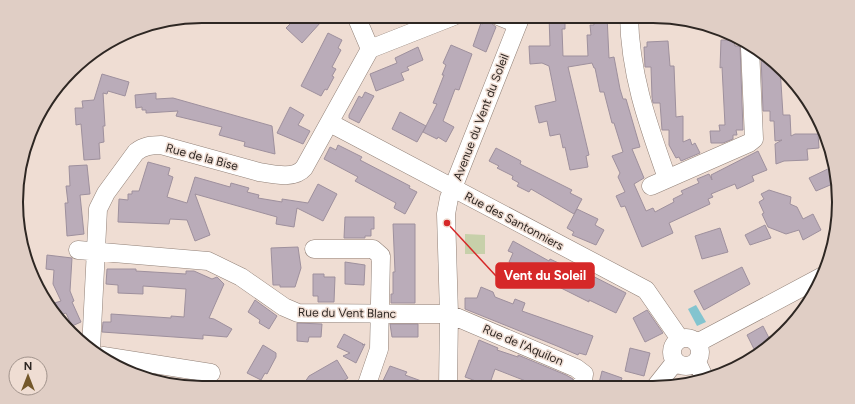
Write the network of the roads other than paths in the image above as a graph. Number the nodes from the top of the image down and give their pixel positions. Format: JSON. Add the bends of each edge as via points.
{"nodes":[{"id":1,"x":359,"y":23,"type":"edge"},
{"id":2,"x":436,"y":23,"type":"edge"},
{"id":3,"x":519,"y":23,"type":"edge"},
{"id":4,"x":629,"y":23,"type":"edge"},
{"id":5,"x":370,"y":49,"type":"junction"},
{"id":6,"x":750,"y":52,"type":"edge"},
{"id":7,"x":330,"y":122,"type":"junction"},
{"id":8,"x":667,"y":178,"type":"junction"},
{"id":9,"x":651,"y":186,"type":"dead end"},
{"id":10,"x":453,"y":189,"type":"junction"},
{"id":11,"x":314,"y":249,"type":"dead end"},
{"id":12,"x":86,"y":250,"type":"junction"},
{"id":13,"x":814,"y":280,"type":"edge"},
{"id":14,"x":449,"y":314,"type":"junction"},
{"id":15,"x":380,"y":315,"type":"junction"},
{"id":16,"x":689,"y":341,"type":"junction"},
{"id":17,"x":91,"y":342,"type":"edge"},
{"id":18,"x":113,"y":358,"type":"edge"},
{"id":19,"x":676,"y":362,"type":"junction"},
{"id":20,"x":697,"y":362,"type":"junction"},
{"id":21,"x":211,"y":373,"type":"dead end"},
{"id":22,"x":703,"y":374,"type":"edge"},
{"id":23,"x":368,"y":381,"type":"edge"},
{"id":24,"x":448,"y":381,"type":"edge"},
{"id":25,"x":583,"y":381,"type":"edge"},
{"id":26,"x":660,"y":381,"type":"edge"}],
"edges":[{"from":1,"to":5,"type":"street"},
{"from":2,"to":5,"type":"street"},
{"from":3,"to":10,"type":"street","name":"Avenue du Vent du Soleil"},
{"from":4,"to":8,"type":"street","via":[[630,51],[639,94]]},
{"from":5,"to":7,"type":"street","name":"Rue de la Bise"},
{"from":6,"to":8,"type":"street","via":[[754,139]]},
{"from":7,"to":10,"type":"street","name":"Rue des Santonniers"},
{"from":7,"to":12,"type":"street","name":"Rue de la Bise","via":[[304,168],[296,174],[275,175],[259,172],[161,145],[142,147],[101,200]]},
{"from":8,"to":9,"type":"street"},
{"from":10,"to":14,"type":"street","name":"Avenue du Vent du Soleil","via":[[446,214]]},
{"from":10,"to":16,"type":"street","name":"Rue des Santonniers","via":[[646,290]]},
{"from":11,"to":15,"type":"street","via":[[373,249],[379,253]]},
{"from":12,"to":15,"type":"street","name":"Rue du Vent Blanc","via":[[208,261],[255,285],[284,308],[298,313]]},
{"from":12,"to":17,"type":"street","name":"Rue de la Bise"},
{"from":13,"to":16,"type":"street"},
{"from":14,"to":15,"type":"street","name":"Rue du Vent Blanc"},
{"from":14,"to":24,"type":"street","name":"Avenue du Vent du Soleil"},
{"from":14,"to":25,"type":"street","name":"Rue de l'Aquilon","via":[[576,368],[584,374]]},
{"from":15,"to":23,"type":"street","via":[[379,349]]},
{"from":16,"to":19,"type":"street","via":[[672,350]]},
{"from":16,"to":20,"type":"street","via":[[700,354]]},
{"from":18,"to":21,"type":"street"},
{"from":19,"to":20,"type":"street","via":[[684,366]]},
{"from":19,"to":26,"type":"street"},
{"from":20,"to":22,"type":"street"}]}
